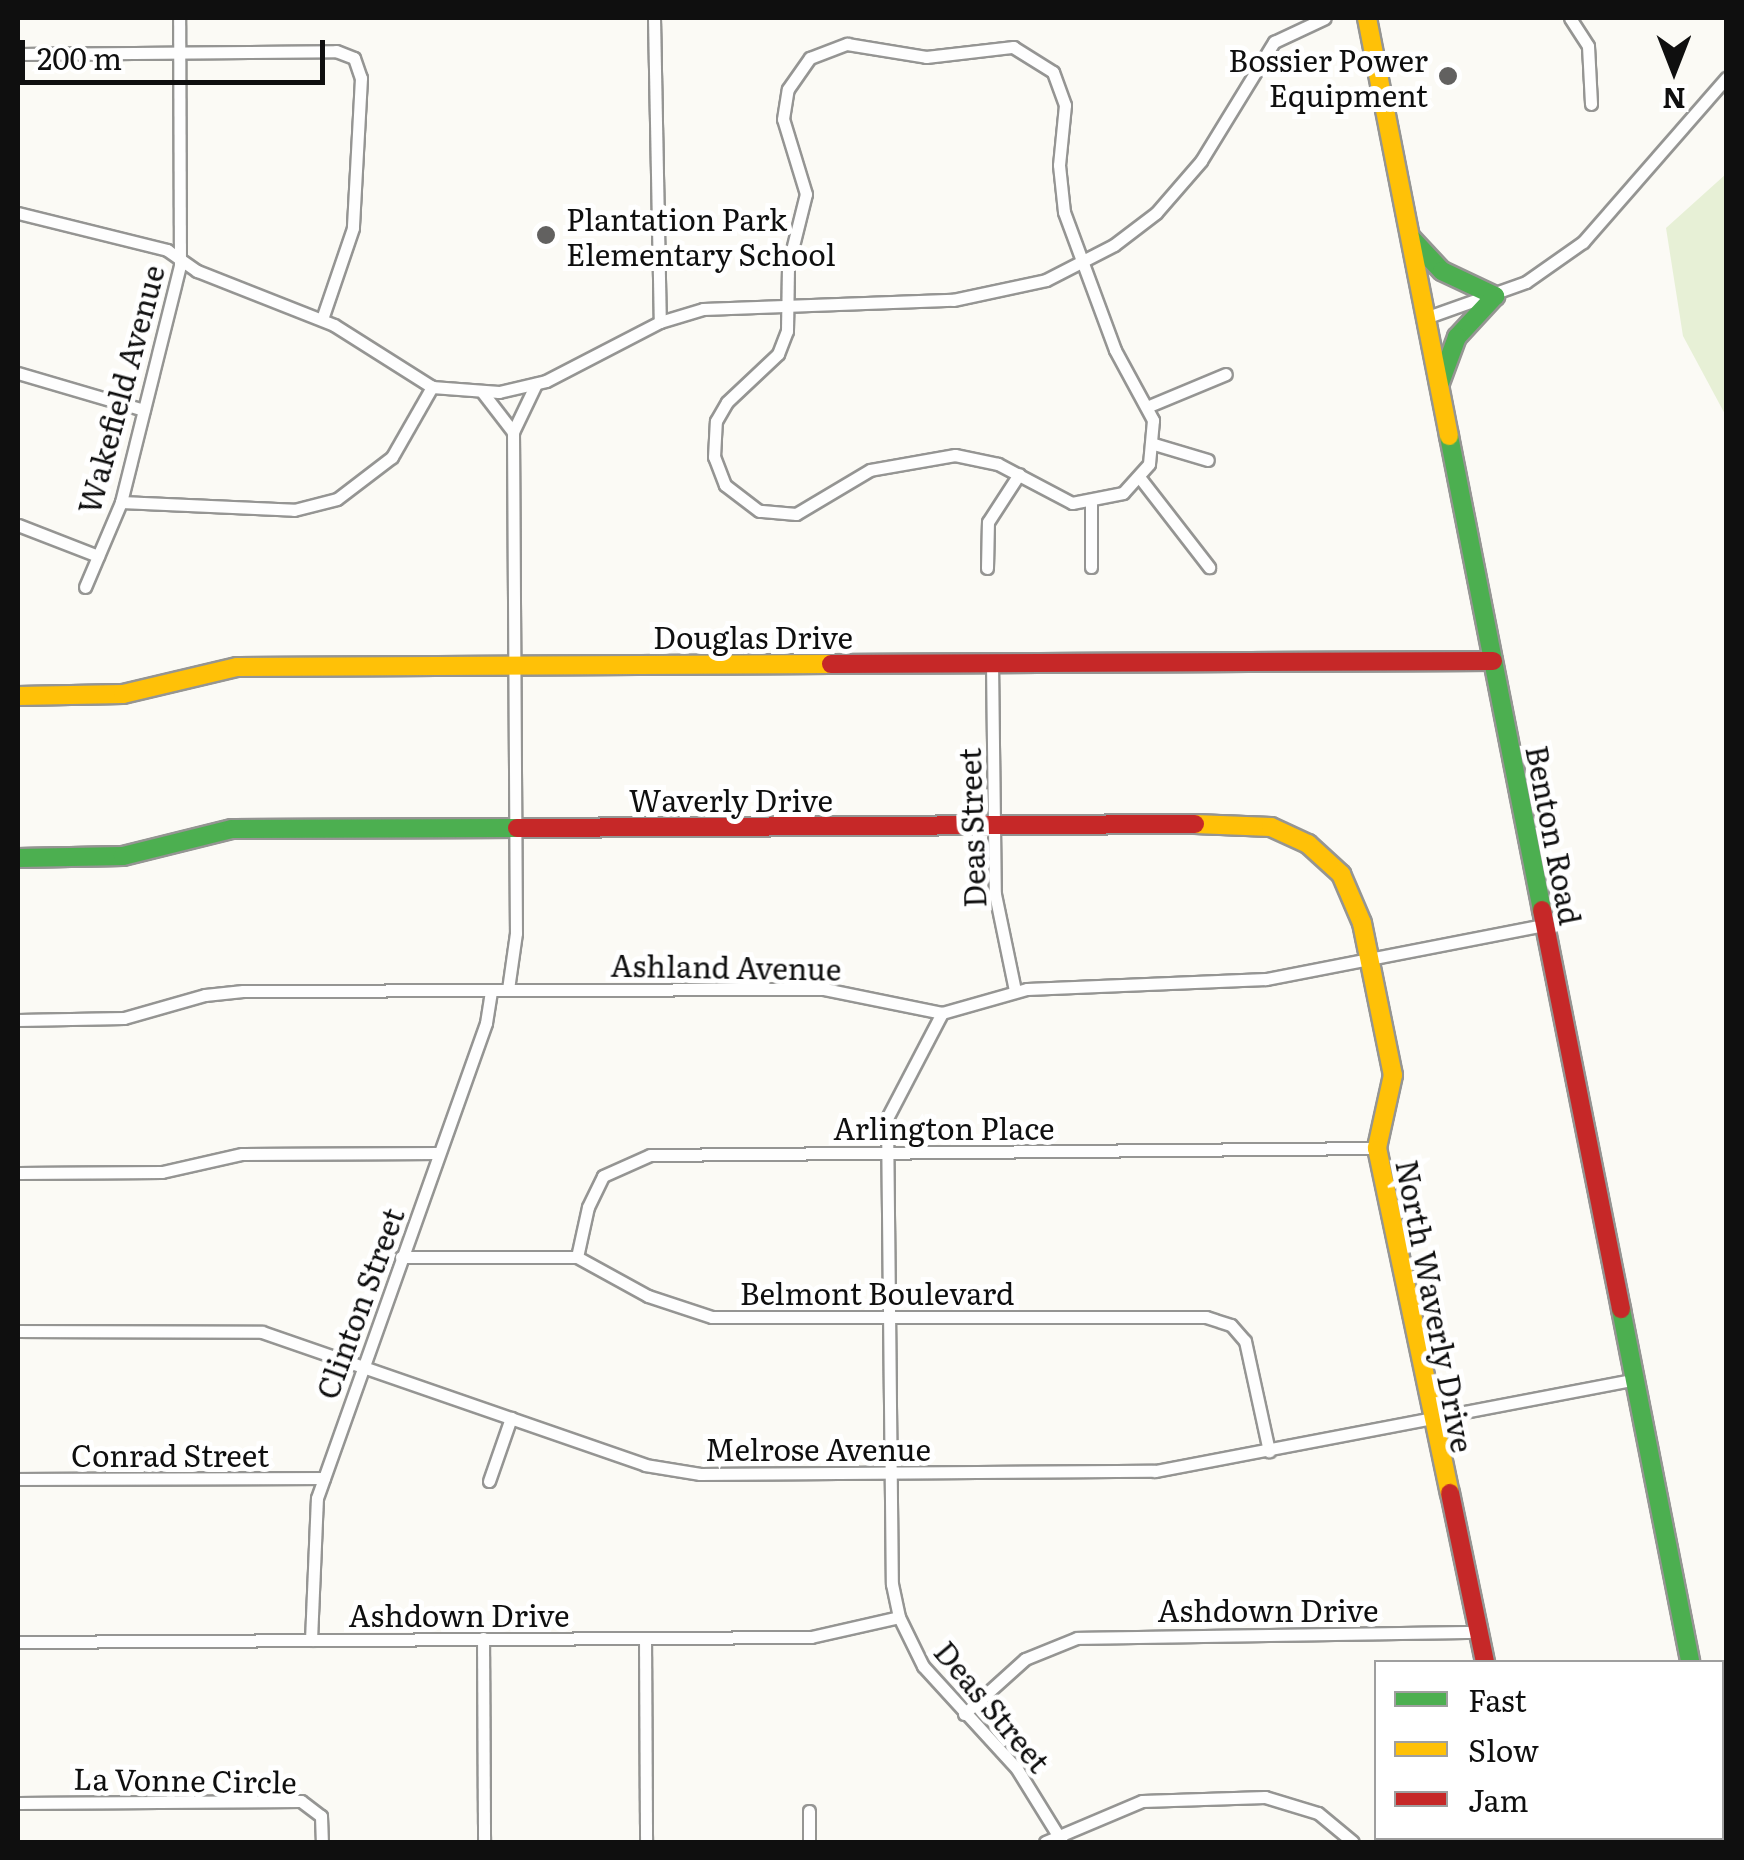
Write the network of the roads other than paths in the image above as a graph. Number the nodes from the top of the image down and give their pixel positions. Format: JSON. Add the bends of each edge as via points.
{"nodes":[{"id":1,"x":179,"y":18,"type":"edge"},
{"id":2,"x":654,"y":18,"type":"edge"},
{"id":3,"x":1325,"y":18,"type":"edge"},
{"id":4,"x":1367,"y":18,"type":"edge"},
{"id":5,"x":1570,"y":18,"type":"edge"},
{"id":6,"x":179,"y":53,"type":"junction"},
{"id":7,"x":18,"y":54,"type":"edge"},
{"id":8,"x":1726,"y":78,"type":"edge"},
{"id":9,"x":1590,"y":104,"type":"dead end"},
{"id":10,"x":18,"y":213,"type":"edge"},
{"id":11,"x":1408,"y":233,"type":"junction"},
{"id":12,"x":180,"y":258,"type":"junction"},
{"id":13,"x":1082,"y":264,"type":"junction"},
{"id":14,"x":1494,"y":296,"type":"junction"},
{"id":15,"x":788,"y":302,"type":"junction"},
{"id":16,"x":1425,"y":318,"type":"junction"},
{"id":17,"x":322,"y":320,"type":"junction"},
{"id":18,"x":660,"y":322,"type":"junction"},
{"id":19,"x":18,"y":372,"type":"edge"},
{"id":20,"x":1226,"y":374,"type":"dead end"},
{"id":21,"x":536,"y":384,"type":"junction"},
{"id":22,"x":432,"y":387,"type":"junction"},
{"id":23,"x":1439,"y":388,"type":"junction"},
{"id":24,"x":482,"y":393,"type":"junction"},
{"id":25,"x":1149,"y":406,"type":"junction"},
{"id":26,"x":144,"y":410,"type":"junction"},
{"id":27,"x":513,"y":432,"type":"junction"},
{"id":28,"x":1154,"y":444,"type":"junction"},
{"id":29,"x":1208,"y":460,"type":"dead end"},
{"id":30,"x":1019,"y":474,"type":"junction"},
{"id":31,"x":1140,"y":478,"type":"junction"},
{"id":32,"x":121,"y":502,"type":"junction"},
{"id":33,"x":1091,"y":504,"type":"junction"},
{"id":34,"x":18,"y":525,"type":"edge"},
{"id":35,"x":98,"y":556,"type":"junction"},
{"id":36,"x":1209,"y":566,"type":"dead end"},
{"id":37,"x":1091,"y":567,"type":"dead end"},
{"id":38,"x":987,"y":568,"type":"dead end"},
{"id":39,"x":84,"y":588,"type":"dead end"},
{"id":40,"x":1493,"y":661,"type":"junction"},
{"id":41,"x":992,"y":662,"type":"junction"},
{"id":42,"x":514,"y":666,"type":"junction"},
{"id":43,"x":18,"y":696,"type":"edge"},
{"id":44,"x":992,"y":825,"type":"junction"},
{"id":45,"x":515,"y":828,"type":"junction"},
{"id":46,"x":18,"y":858,"type":"edge"},
{"id":47,"x":1545,"y":925,"type":"junction"},
{"id":48,"x":1369,"y":960,"type":"junction"},
{"id":49,"x":492,"y":990,"type":"junction"},
{"id":50,"x":508,"y":990,"type":"junction"},
{"id":51,"x":1015,"y":991,"type":"junction"},
{"id":52,"x":942,"y":1013,"type":"junction"},
{"id":53,"x":18,"y":1020,"type":"edge"},
{"id":54,"x":1377,"y":1148,"type":"junction"},
{"id":55,"x":440,"y":1152,"type":"junction"},
{"id":56,"x":888,"y":1152,"type":"junction"},
{"id":57,"x":18,"y":1174,"type":"edge"},
{"id":58,"x":577,"y":1256,"type":"junction"},
{"id":59,"x":401,"y":1257,"type":"junction"},
{"id":60,"x":888,"y":1316,"type":"junction"},
{"id":61,"x":18,"y":1331,"type":"edge"},
{"id":62,"x":364,"y":1364,"type":"junction"},
{"id":63,"x":1633,"y":1380,"type":"junction"},
{"id":64,"x":511,"y":1418,"type":"junction"},
{"id":65,"x":1431,"y":1419,"type":"junction"},
{"id":66,"x":1269,"y":1451,"type":"junction"},
{"id":67,"x":888,"y":1474,"type":"junction"},
{"id":68,"x":324,"y":1478,"type":"junction"},
{"id":69,"x":18,"y":1479,"type":"edge"},
{"id":70,"x":489,"y":1480,"type":"dead end"},
{"id":71,"x":898,"y":1616,"type":"junction"},
{"id":72,"x":1477,"y":1632,"type":"junction"},
{"id":73,"x":482,"y":1638,"type":"junction"},
{"id":74,"x":645,"y":1638,"type":"junction"},
{"id":75,"x":311,"y":1640,"type":"junction"},
{"id":76,"x":18,"y":1642,"type":"edge"},
{"id":77,"x":1484,"y":1660,"type":"edge"},
{"id":78,"x":1690,"y":1660,"type":"edge"},
{"id":79,"x":964,"y":1714,"type":"junction"},
{"id":80,"x":18,"y":1803,"type":"edge"},
{"id":81,"x":808,"y":1811,"type":"dead end"},
{"id":82,"x":1061,"y":1839,"type":"edge"},
{"id":83,"x":322,"y":1842,"type":"edge"},
{"id":84,"x":484,"y":1842,"type":"edge"},
{"id":85,"x":646,"y":1842,"type":"edge"},
{"id":86,"x":809,"y":1842,"type":"edge"},
{"id":87,"x":1046,"y":1842,"type":"edge"},
{"id":88,"x":1352,"y":1842,"type":"edge"}],
"edges":[{"from":1,"to":6,"type":"street","name":"Wakefield Avenue"},
{"from":2,"to":18,"type":"street"},
{"from":3,"to":13,"type":"street","via":[[1274,42],[1174,194]]},
{"from":4,"to":11,"type":"street","name":"Benton Road"},
{"from":5,"to":9,"type":"street","via":[[1588,46]]},
{"from":6,"to":7,"type":"street"},
{"from":6,"to":12,"type":"street","name":"Wakefield Avenue"},
{"from":6,"to":17,"type":"street","via":[[336,51],[358,64],[353,228]]},
{"from":8,"to":14,"type":"street","via":[[1613,211],[1556,264]]},
{"from":10,"to":12,"type":"street"},
{"from":11,"to":14,"type":"street","via":[[1442,271]]},
{"from":11,"to":16,"type":"street","name":"Benton Road"},
{"from":12,"to":17,"type":"street"},
{"from":12,"to":26,"type":"street","name":"Wakefield Avenue"},
{"from":13,"to":15,"type":"street","via":[[976,298]]},
{"from":13,"to":15,"type":"street","via":[[1061,198],[1065,105],[1044,64],[1013,46],[926,57],[847,44],[810,58],[785,98],[785,130],[806,194],[788,266]]},
{"from":13,"to":25,"type":"street","via":[[1115,350]]},
{"from":14,"to":16,"type":"street"},
{"from":14,"to":23,"type":"street","via":[[1457,337]]},
{"from":15,"to":18,"type":"street","via":[[729,304]]},
{"from":15,"to":30,"type":"street","via":[[778,354],[726,402],[716,421],[717,469],[736,497],[759,511],[796,514],[870,470],[936,455],[982,459]]},
{"from":16,"to":23,"type":"street","name":"Benton Road"},
{"from":17,"to":22,"type":"street"},
{"from":18,"to":21,"type":"street"},
{"from":19,"to":26,"type":"street"},
{"from":20,"to":25,"type":"street"},
{"from":21,"to":24,"type":"street"},
{"from":21,"to":27,"type":"street"},
{"from":22,"to":24,"type":"street"},
{"from":22,"to":32,"type":"street","via":[[392,458],[338,498],[278,510]]},
{"from":23,"to":40,"type":"street","name":"Benton Road"},
{"from":24,"to":27,"type":"street"},
{"from":25,"to":28,"type":"street"},
{"from":26,"to":32,"type":"street","name":"Wakefield Avenue"},
{"from":27,"to":42,"type":"street"},
{"from":28,"to":29,"type":"street"},
{"from":28,"to":31,"type":"street"},
{"from":30,"to":33,"type":"street","via":[[1053,498]]},
{"from":30,"to":38,"type":"street","via":[[988,522]]},
{"from":31,"to":33,"type":"street","via":[[1114,498]]},
{"from":31,"to":36,"type":"street"},
{"from":32,"to":35,"type":"street","name":"Wakefield Avenue"},
{"from":33,"to":37,"type":"street"},
{"from":34,"to":35,"type":"street"},
{"from":35,"to":39,"type":"street","name":"Wakefield Avenue"},
{"from":40,"to":41,"type":"street","name":"Douglas Drive"},
{"from":40,"to":47,"type":"street","name":"Benton Road"},
{"from":41,"to":42,"type":"street","name":"Douglas Drive"},
{"from":41,"to":44,"type":"street","name":"Deas Street"},
{"from":42,"to":43,"type":"street","name":"Douglas Drive","via":[[237,667],[123,694]]},
{"from":42,"to":45,"type":"street"},
{"from":44,"to":45,"type":"street","name":"Waverly Drive"},
{"from":44,"to":48,"type":"street","name":"Waverly Drive","via":[[1222,824],[1282,831],[1320,852],[1341,874],[1359,912]]},
{"from":44,"to":51,"type":"street","name":"Deas Street","via":[[995,894]]},
{"from":45,"to":46,"type":"street","name":"Waverly Drive","via":[[232,829],[124,856]]},
{"from":45,"to":50,"type":"street","via":[[516,933]]},
{"from":47,"to":48,"type":"street","name":"Ashland Avenue"},
{"from":47,"to":63,"type":"street","name":"Benton Road"},
{"from":48,"to":51,"type":"street","name":"Ashland Avenue","via":[[1225,985]]},
{"from":48,"to":54,"type":"street","name":"North Waverly Drive","via":[[1394,1075]]},
{"from":49,"to":50,"type":"street","name":"Ashland Avenue"},
{"from":49,"to":53,"type":"street","name":"Ashland Avenue","via":[[215,993],[124,1018]]},
{"from":49,"to":55,"type":"street","name":"Clinton Street"},
{"from":50,"to":52,"type":"street","name":"Ashland Avenue","via":[[838,990]]},
{"from":51,"to":52,"type":"street","name":"Ashland Avenue"},
{"from":52,"to":56,"type":"street","name":"Deas Street","via":[[891,1101]]},
{"from":54,"to":56,"type":"street","name":"Arlington Place"},
{"from":54,"to":65,"type":"street","name":"North Waverly Drive"},
{"from":55,"to":57,"type":"street","via":[[242,1154],[162,1172]]},
{"from":55,"to":59,"type":"street","name":"Clinton Street"},
{"from":56,"to":58,"type":"street","name":"Arlington Place","via":[[630,1159],[596,1186]]},
{"from":56,"to":60,"type":"street","name":"Deas Street"},
{"from":58,"to":59,"type":"street","name":"Belmont Boulevard"},
{"from":58,"to":60,"type":"street","name":"Belmont Boulevard","via":[[648,1296],[700,1314]]},
{"from":59,"to":62,"type":"street","name":"Clinton Street"},
{"from":60,"to":66,"type":"street","name":"Belmont Boulevard","via":[[1220,1320],[1239,1332],[1250,1352]]},
{"from":60,"to":67,"type":"street","name":"Deas Street"},
{"from":61,"to":62,"type":"street","name":"Melrose Avenue","via":[[243,1330]]},
{"from":62,"to":64,"type":"street","name":"Melrose Avenue"},
{"from":62,"to":68,"type":"street","name":"Clinton Street"},
{"from":63,"to":65,"type":"street","name":"Melrose Avenue"},
{"from":63,"to":78,"type":"street","name":"Benton Road"},
{"from":64,"to":67,"type":"street","name":"Melrose Avenue","via":[[662,1470]]},
{"from":64,"to":70,"type":"street"},
{"from":65,"to":66,"type":"street","name":"Melrose Avenue"},
{"from":65,"to":72,"type":"street","name":"North Waverly Drive"},
{"from":66,"to":67,"type":"street","name":"Melrose Avenue","via":[[1134,1473]]},
{"from":67,"to":71,"type":"street","name":"Deas Street"},
{"from":68,"to":69,"type":"street","name":"Conrad Street"},
{"from":68,"to":75,"type":"street","name":"Clinton Street","via":[[312,1524]]},
{"from":71,"to":74,"type":"street","name":"Ashdown Drive","via":[[811,1637]]},
{"from":71,"to":79,"type":"street","name":"Deas Street","via":[[923,1666]]},
{"from":72,"to":77,"type":"street","name":"North Waverly Drive"},
{"from":72,"to":79,"type":"street","name":"Ashdown Drive","via":[[1078,1638],[1025,1658]]},
{"from":73,"to":74,"type":"street","name":"Ashdown Drive"},
{"from":73,"to":75,"type":"street","name":"Ashdown Drive"},
{"from":73,"to":84,"type":"street"},
{"from":74,"to":85,"type":"street"},
{"from":75,"to":76,"type":"street","name":"Ashdown Drive"},
{"from":79,"to":82,"type":"street","name":"Deas Street","via":[[1017,1770]]},
{"from":80,"to":83,"type":"street","name":"La Vonne Circle","via":[[302,1802],[320,1816]]},
{"from":81,"to":86,"type":"street"},
{"from":82,"to":87,"type":"street"},
{"from":82,"to":88,"type":"street","via":[[1142,1800],[1265,1797],[1318,1812]]}]}
